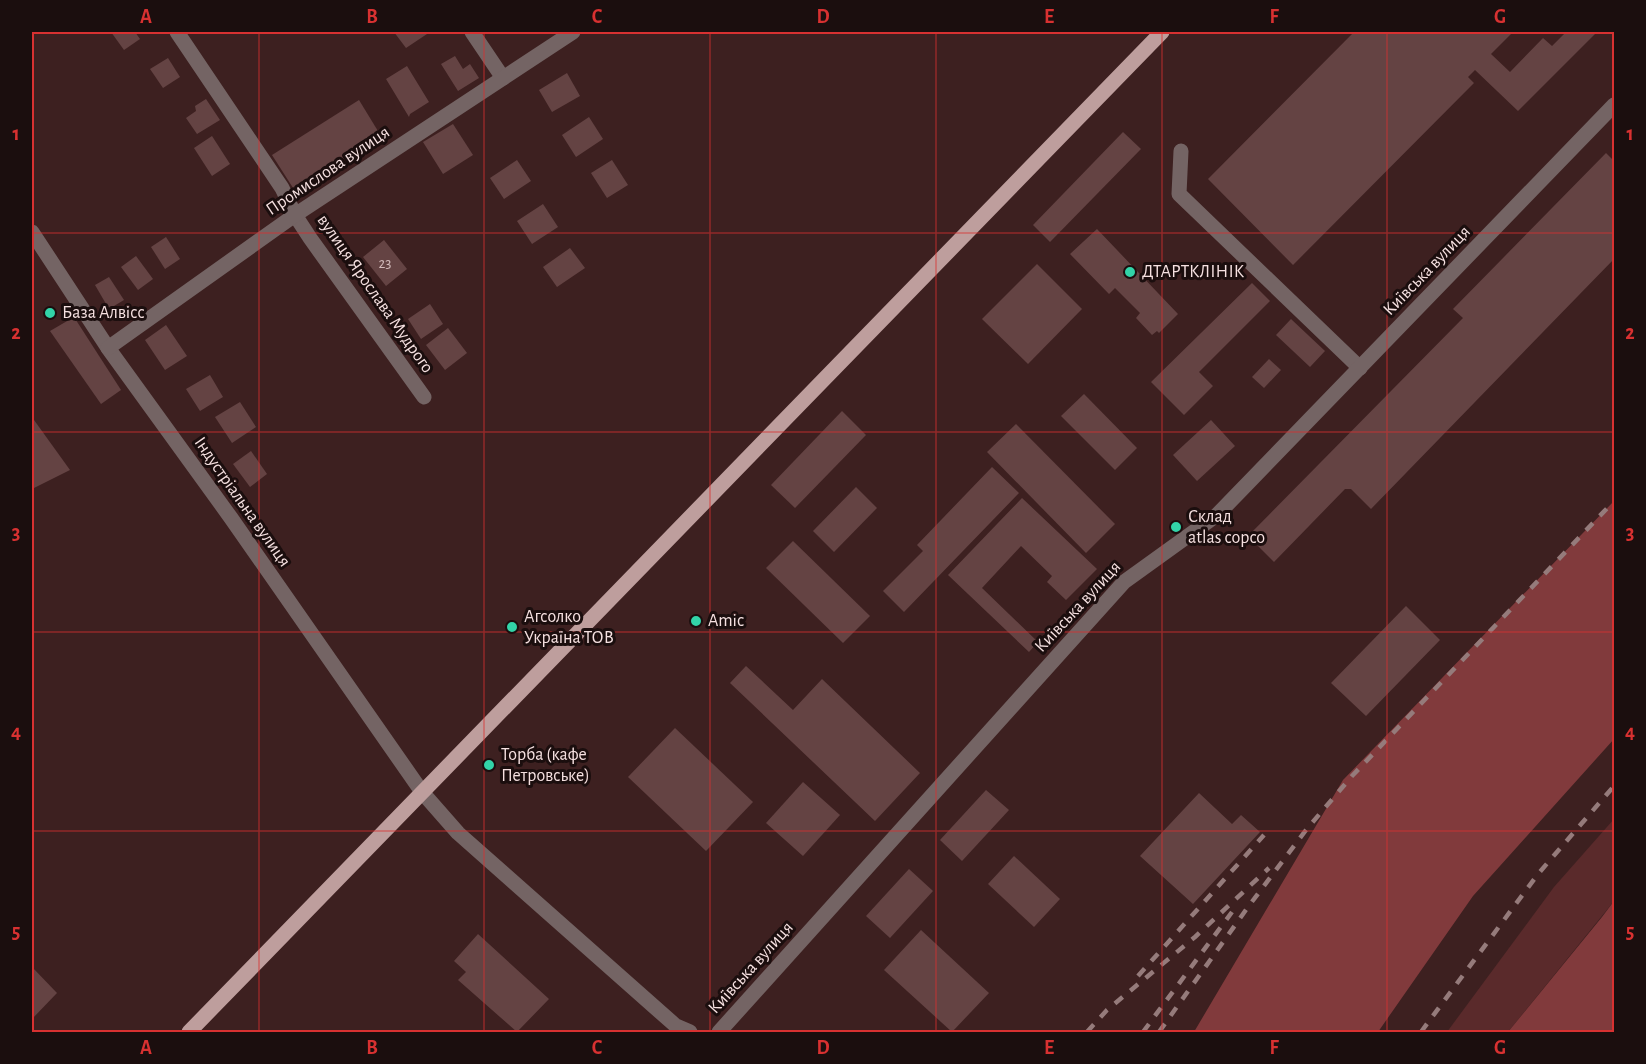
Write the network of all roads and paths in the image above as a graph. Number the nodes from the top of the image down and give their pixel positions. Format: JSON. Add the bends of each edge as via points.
{"nodes":[{"id":1,"x":177,"y":32,"type":"edge"},
{"id":2,"x":472,"y":32,"type":"edge"},
{"id":3,"x":573,"y":32,"type":"edge"},
{"id":4,"x":1162,"y":32,"type":"edge"},
{"id":5,"x":503,"y":78,"type":"junction"},
{"id":6,"x":1614,"y":105,"type":"edge"},
{"id":7,"x":1181,"y":151,"type":"dead end"},
{"id":8,"x":295,"y":215,"type":"junction"},
{"id":9,"x":32,"y":232,"type":"edge"},
{"id":10,"x":108,"y":348,"type":"junction"},
{"id":11,"x":1360,"y":368,"type":"junction"},
{"id":12,"x":424,"y":397,"type":"dead end"},
{"id":13,"x":422,"y":792,"type":"junction"},
{"id":14,"x":189,"y":1032,"type":"edge"},
{"id":15,"x":690,"y":1032,"type":"edge"},
{"id":16,"x":719,"y":1032,"type":"edge"}],
"edges":[{"from":1,"to":8,"type":"street","name":"вулиця Ярослава Мудрого","via":[[282,188]]},
{"from":2,"to":5,"type":"street"},
{"from":3,"to":5,"type":"street","name":"Промислова вулиця"},
{"from":4,"to":13,"type":"main road"},
{"from":5,"to":8,"type":"street","name":"Промислова вулиця"},
{"from":6,"to":11,"type":"street","name":"Київська вулиця"},
{"from":7,"to":11,"type":"street","via":[[1179,194]]},
{"from":8,"to":10,"type":"street","name":"Промислова вулиця"},
{"from":8,"to":12,"type":"street","name":"вулиця Ярослава Мудрого"},
{"from":9,"to":10,"type":"street","name":"Індустріальна вулиця"},
{"from":10,"to":13,"type":"street","name":"Індустріальна вулиця"},
{"from":11,"to":16,"type":"street","name":"Київська вулиця","via":[[1217,515],[1124,582]]},
{"from":13,"to":14,"type":"main road"},
{"from":13,"to":15,"type":"street","name":"Індустріальна вулиця","via":[[458,833],[676,1026]]}]}
